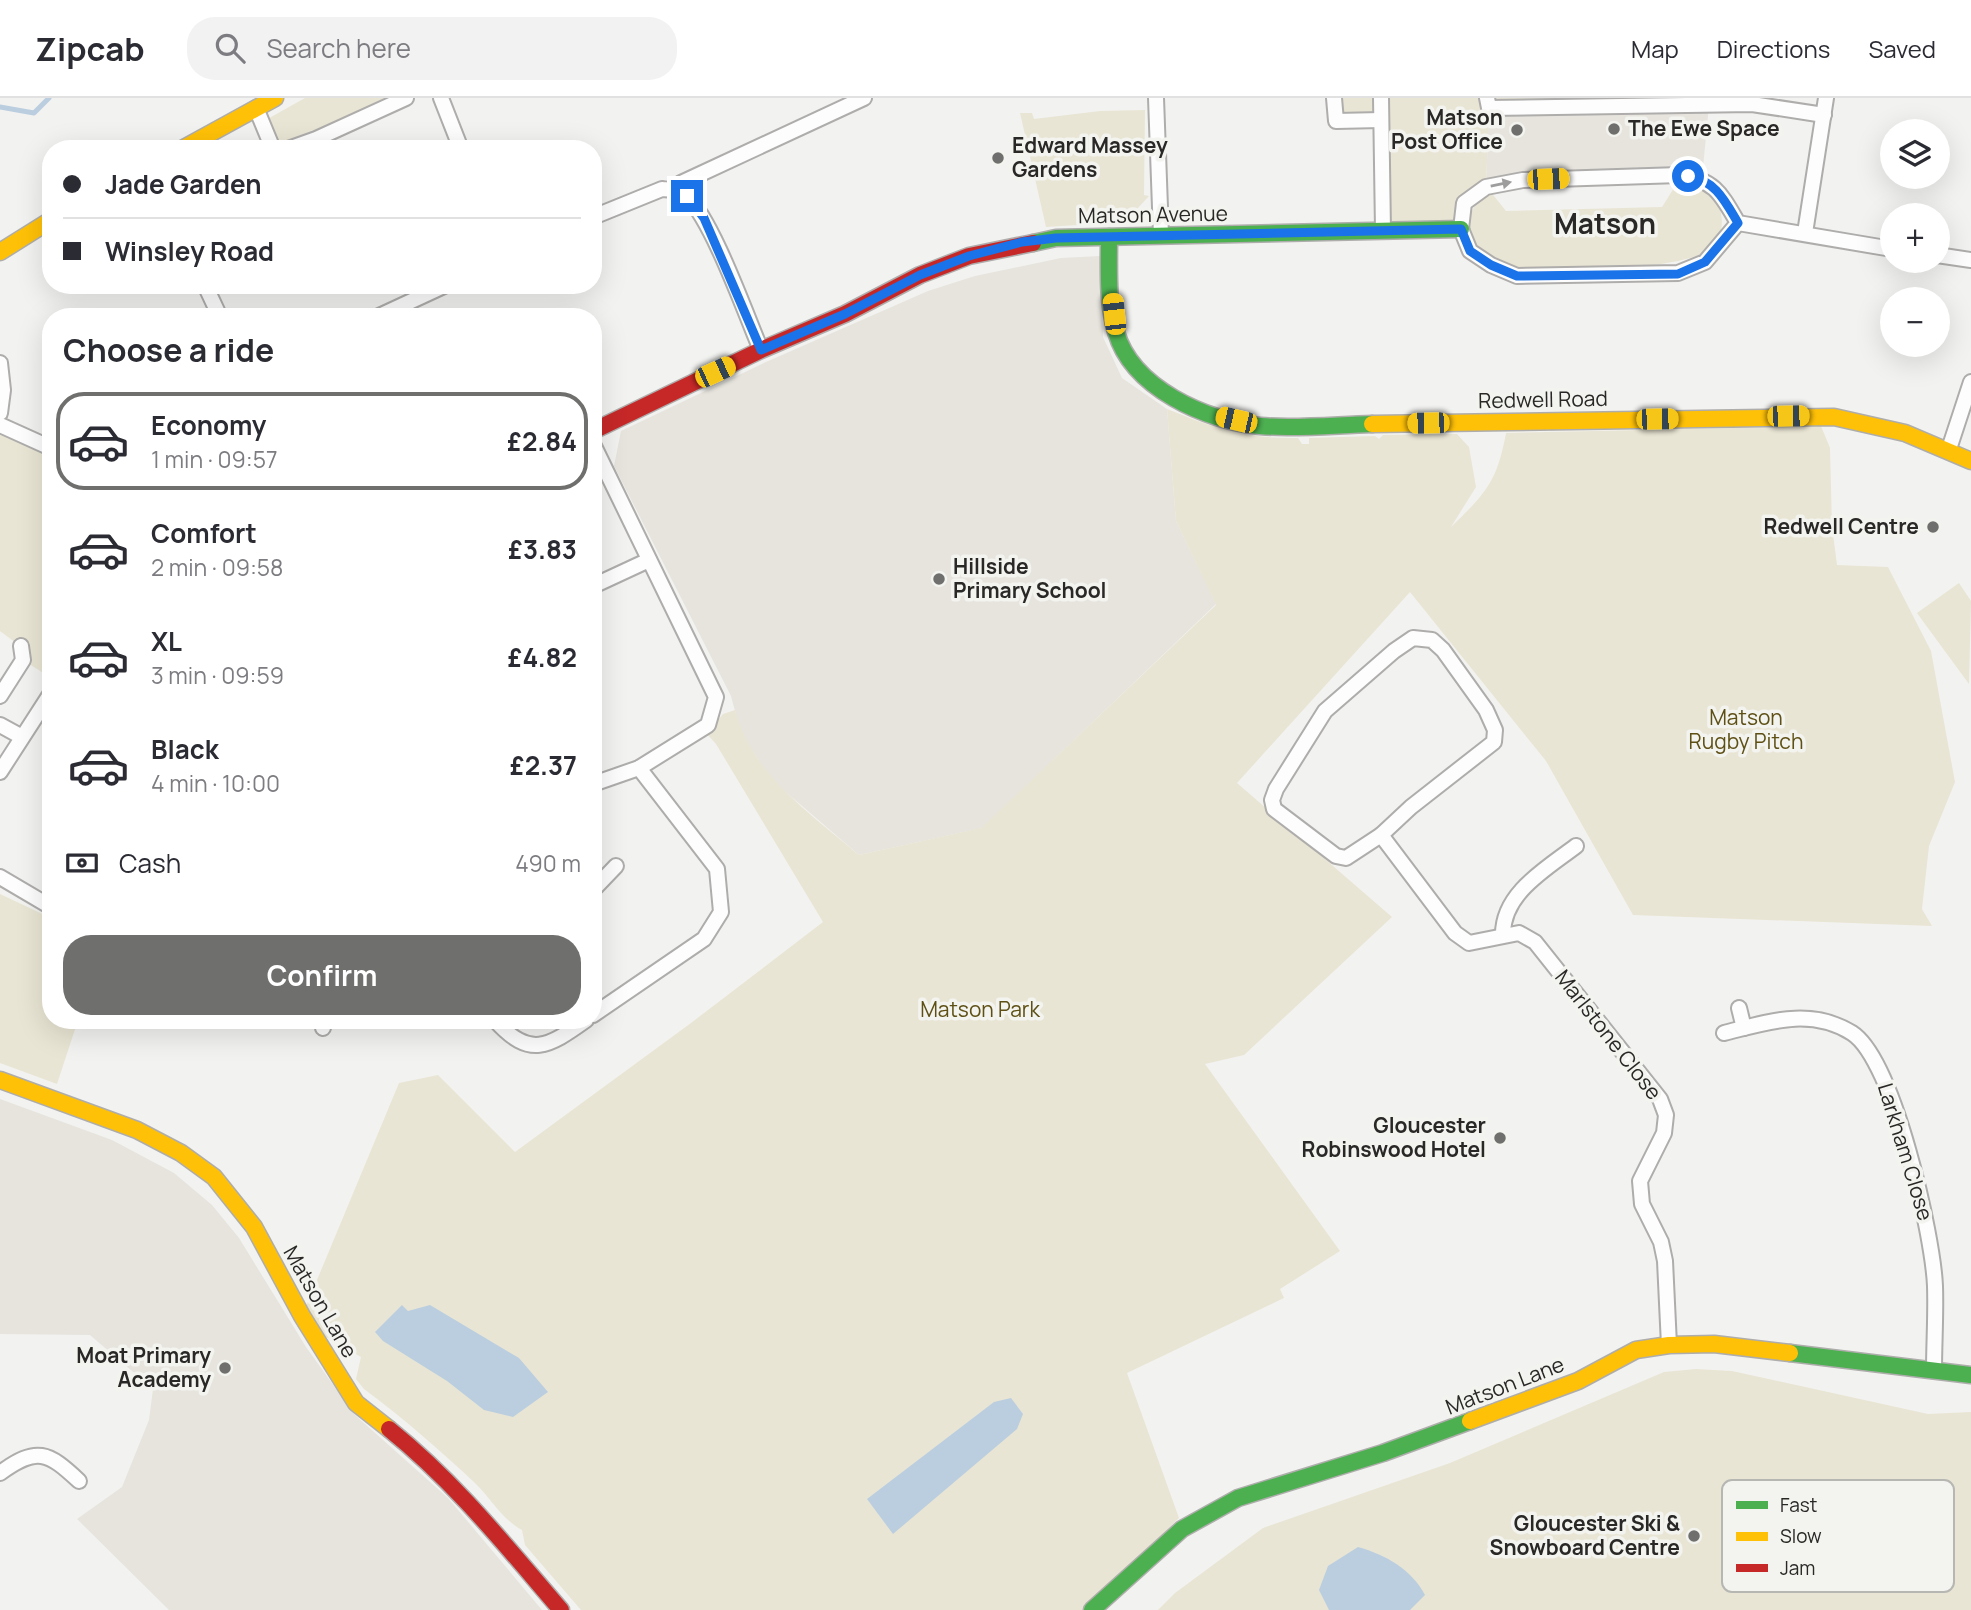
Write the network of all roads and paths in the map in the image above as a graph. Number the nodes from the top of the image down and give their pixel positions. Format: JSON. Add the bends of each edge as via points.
{"nodes":[{"id":1,"x":275,"y":98,"type":"edge"},
{"id":2,"x":405,"y":98,"type":"edge"},
{"id":3,"x":441,"y":98,"type":"edge"},
{"id":4,"x":864,"y":98,"type":"edge"},
{"id":5,"x":1156,"y":98,"type":"edge"},
{"id":6,"x":1334,"y":98,"type":"edge"},
{"id":7,"x":1381,"y":98,"type":"edge"},
{"id":8,"x":1487,"y":98,"type":"edge"},
{"id":9,"x":1826,"y":98,"type":"edge"},
{"id":10,"x":256,"y":108,"type":"junction"},
{"id":11,"x":1824,"y":115,"type":"junction"},
{"id":12,"x":1381,"y":120,"type":"junction"},
{"id":13,"x":197,"y":140,"type":"edge"},
{"id":14,"x":269,"y":140,"type":"edge"},
{"id":15,"x":313,"y":140,"type":"edge"},
{"id":16,"x":457,"y":140,"type":"edge"},
{"id":17,"x":673,"y":190,"type":"junction"},
{"id":18,"x":602,"y":213,"type":"edge"},
{"id":19,"x":1738,"y":223,"type":"junction"},
{"id":20,"x":42,"y":226,"type":"edge"},
{"id":21,"x":1461,"y":229,"type":"junction"},
{"id":22,"x":1383,"y":230,"type":"junction"},
{"id":23,"x":1805,"y":233,"type":"junction"},
{"id":24,"x":1161,"y":235,"type":"junction"},
{"id":25,"x":1109,"y":237,"type":"junction"},
{"id":26,"x":1880,"y":247,"type":"edge"},
{"id":27,"x":0,"y":252,"type":"edge"},
{"id":28,"x":1950,"y":258,"type":"edge"},
{"id":29,"x":1971,"y":260,"type":"edge"},
{"id":30,"x":427,"y":294,"type":"edge"},
{"id":31,"x":396,"y":308,"type":"edge"},
{"id":32,"x":761,"y":350,"type":"junction"},
{"id":33,"x":0,"y":363,"type":"edge"},
{"id":34,"x":1971,"y":382,"type":"edge"},
{"id":35,"x":0,"y":413,"type":"edge"},
{"id":36,"x":0,"y":425,"type":"edge"},
{"id":37,"x":602,"y":427,"type":"edge"},
{"id":38,"x":42,"y":444,"type":"edge"},
{"id":39,"x":1950,"y":449,"type":"junction"},
{"id":40,"x":1971,"y":461,"type":"edge"},
{"id":41,"x":602,"y":463,"type":"edge"},
{"id":42,"x":649,"y":560,"type":"junction"},
{"id":43,"x":602,"y":582,"type":"edge"},
{"id":44,"x":20,"y":646,"type":"dead end"},
{"id":45,"x":0,"y":696,"type":"edge"},
{"id":46,"x":42,"y":707,"type":"edge"},
{"id":47,"x":0,"y":725,"type":"edge"},
{"id":48,"x":22,"y":737,"type":"junction"},
{"id":49,"x":639,"y":768,"type":"junction"},
{"id":50,"x":0,"y":772,"type":"edge"},
{"id":51,"x":602,"y":781,"type":"edge"},
{"id":52,"x":1381,"y":835,"type":"junction"},
{"id":53,"x":1576,"y":846,"type":"dead end"},
{"id":54,"x":616,"y":866,"type":"dead end"},
{"id":55,"x":0,"y":877,"type":"edge"},
{"id":56,"x":602,"y":881,"type":"edge"},
{"id":57,"x":42,"y":902,"type":"edge"},
{"id":58,"x":1503,"y":934,"type":"junction"},
{"id":59,"x":602,"y":1008,"type":"edge"},
{"id":60,"x":1739,"y":1009,"type":"dead end"},
{"id":61,"x":1744,"y":1028,"type":"junction"},
{"id":62,"x":503,"y":1029,"type":"edge"},
{"id":63,"x":574,"y":1029,"type":"edge"},
{"id":64,"x":1724,"y":1033,"type":"dead end"},
{"id":65,"x":0,"y":1080,"type":"edge"},
{"id":66,"x":1669,"y":1345,"type":"junction"},
{"id":67,"x":1934,"y":1371,"type":"junction"},
{"id":68,"x":1971,"y":1375,"type":"edge"},
{"id":69,"x":2,"y":1468,"type":"edge"},
{"id":70,"x":79,"y":1481,"type":"dead end"},
{"id":71,"x":561,"y":1610,"type":"edge"},
{"id":72,"x":1092,"y":1610,"type":"edge"}],
"edges":[{"from":1,"to":10,"type":"street"},
{"from":2,"to":15,"type":"street"},
{"from":3,"to":16,"type":"street"},
{"from":4,"to":17,"type":"street"},
{"from":5,"to":24,"type":"street"},
{"from":6,"to":12,"type":"street","via":[[1336,121]]},
{"from":7,"to":12,"type":"street"},
{"from":8,"to":11,"type":"street","via":[[1489,108],[1740,104]]},
{"from":9,"to":11,"type":"street"},
{"from":10,"to":13,"type":"street"},
{"from":10,"to":14,"type":"street"},
{"from":11,"to":23,"type":"street"},
{"from":12,"to":22,"type":"street"},
{"from":17,"to":18,"type":"street","via":[[652,193]]},
{"from":17,"to":32,"type":"street","via":[[687,196],[704,218]]},
{"from":19,"to":21,"type":"street","via":[[1705,262],[1678,274],[1517,276],[1470,251]]},
{"from":21,"to":19,"type":"street","one_way":true,"via":[[1464,203],[1486,187],[1523,180],[1680,175],[1702,178],[1711,185]]},
{"from":19,"to":23,"type":"street"},
{"from":20,"to":27,"type":"street"},
{"from":21,"to":22,"type":"street","name":"Matson Avenue"},
{"from":22,"to":24,"type":"street","name":"Matson Avenue"},
{"from":23,"to":26,"type":"street"},
{"from":24,"to":25,"type":"street","name":"Matson Avenue"},
{"from":25,"to":32,"type":"street","name":"Matson Avenue","via":[[1056,238],[969,256]]},
{"from":25,"to":39,"type":"street","name":"Redwell Road","via":[[1116,334],[1133,369],[1166,394],[1212,415],[1259,426],[1834,417],[1900,431]]},
{"from":28,"to":29,"type":"street"},
{"from":30,"to":31,"type":"street"},
{"from":32,"to":37,"type":"street","name":"Matson Avenue"},
{"from":33,"to":35,"type":"street"},
{"from":34,"to":39,"type":"street"},
{"from":36,"to":38,"type":"street"},
{"from":39,"to":40,"type":"street","name":"Redwell Road"},
{"from":41,"to":42,"type":"street"},
{"from":42,"to":43,"type":"street"},
{"from":42,"to":49,"type":"street","via":[[716,697],[708,725]]},
{"from":44,"to":45,"type":"street","via":[[23,660]]},
{"from":46,"to":48,"type":"street"},
{"from":47,"to":48,"type":"street"},
{"from":48,"to":50,"type":"street"},
{"from":49,"to":51,"type":"street"},
{"from":49,"to":59,"type":"street","via":[[717,869],[721,912],[704,939]]},
{"from":52,"to":52,"type":"street","via":[[1493,742],[1494,730],[1486,710],[1432,640],[1413,638],[1399,647],[1325,711],[1272,800],[1274,809],[1336,856],[1346,858]]},
{"from":52,"to":58,"type":"street","name":"Marlstone Close","via":[[1455,933],[1469,943]]},
{"from":53,"to":58,"type":"street","via":[[1509,903]]},
{"from":54,"to":56,"type":"street"},
{"from":55,"to":57,"type":"street"},
{"from":58,"to":66,"type":"street","name":"Marlstone Close","via":[[1519,933],[1535,942],[1660,1099],[1664,1133],[1640,1181],[1642,1204],[1665,1261]]},
{"from":60,"to":61,"type":"street"},
{"from":61,"to":64,"type":"street","name":"Larkham Close"},
{"from":61,"to":67,"type":"street","name":"Larkham Close","via":[[1780,1018],[1824,1021],[1854,1034],[1878,1065],[1927,1225],[1935,1285]]},
{"from":62,"to":63,"type":"street","via":[[513,1040],[538,1046]]},
{"from":65,"to":71,"type":"street","name":"Matson Lane","via":[[159,1140],[215,1177],[254,1227],[302,1317],[356,1403],[459,1491]]},
{"from":66,"to":67,"type":"street","name":"Matson Lane","via":[[1714,1345]]},
{"from":66,"to":72,"type":"street","name":"Matson Lane","via":[[1636,1350],[1578,1381],[1383,1453],[1238,1498],[1182,1529]]},
{"from":67,"to":68,"type":"street","name":"Matson Lane"},
{"from":69,"to":70,"type":"street","via":[[33,1454],[46,1455]]}]}
